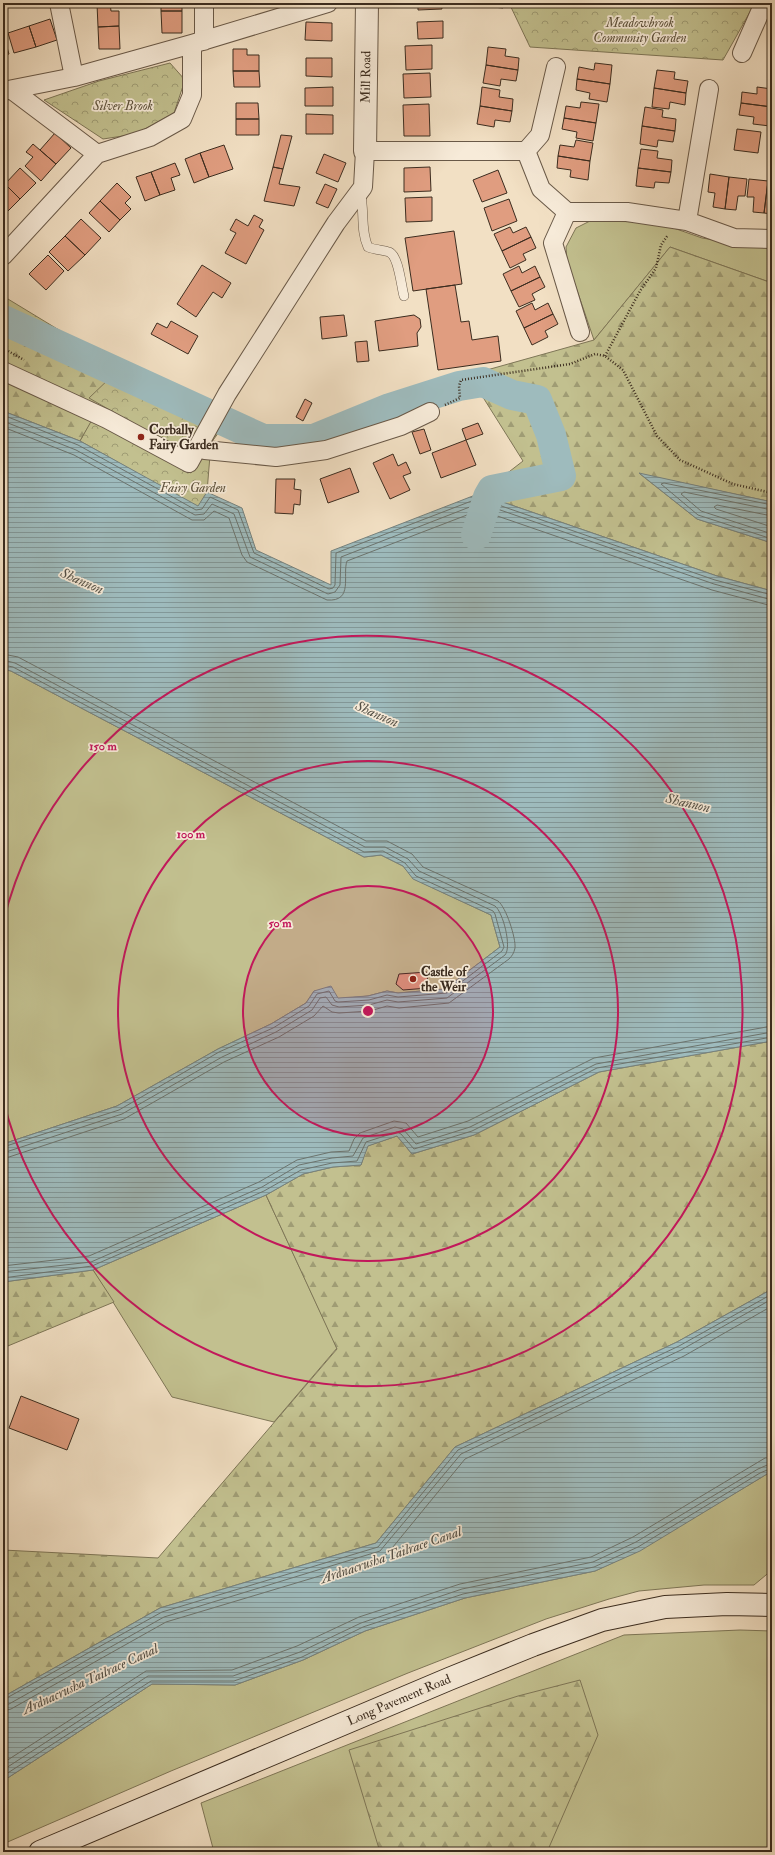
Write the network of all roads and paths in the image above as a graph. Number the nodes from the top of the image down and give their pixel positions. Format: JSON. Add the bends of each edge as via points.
{"nodes":[{"id":1,"x":59,"y":3,"type":"edge"},
{"id":2,"x":204,"y":3,"type":"edge"},
{"id":3,"x":328,"y":3,"type":"edge"},
{"id":4,"x":367,"y":3,"type":"edge"},
{"id":5,"x":764,"y":3,"type":"edge"},
{"id":6,"x":198,"y":43,"type":"junction"},
{"id":7,"x":742,"y":53,"type":"dead end"},
{"id":8,"x":556,"y":67,"type":"dead end"},
{"id":9,"x":74,"y":77,"type":"junction"},
{"id":10,"x":709,"y":89,"type":"dead end"},
{"id":11,"x":8,"y":91,"type":"edge"},
{"id":12,"x":365,"y":151,"type":"junction"},
{"id":13,"x":526,"y":151,"type":"junction"},
{"id":14,"x":96,"y":154,"type":"junction"},
{"id":15,"x":360,"y":191,"type":"junction"},
{"id":16,"x":567,"y":212,"type":"junction"},
{"id":17,"x":679,"y":220,"type":"junction"},
{"id":18,"x":772,"y":239,"type":"edge"},
{"id":19,"x":3,"y":256,"type":"edge"},
{"id":20,"x":404,"y":296,"type":"dead end"},
{"id":21,"x":580,"y":332,"type":"dead end"},
{"id":22,"x":605,"y":356,"type":"junction"},
{"id":23,"x":3,"y":371,"type":"edge"},
{"id":24,"x":460,"y":398,"type":"dead end"},
{"id":25,"x":430,"y":412,"type":"dead end"},
{"id":26,"x":198,"y":447,"type":"junction"},
{"id":27,"x":772,"y":493,"type":"edge"},
{"id":28,"x":772,"y":1605,"type":"edge"},
{"id":29,"x":40,"y":1852,"type":"edge"}],
"edges":[{"from":1,"to":9,"type":"street"},
{"from":2,"to":6,"type":"street"},
{"from":3,"to":6,"type":"street"},
{"from":4,"to":12,"type":"main road","name":"Mill Road"},
{"from":5,"to":7,"type":"street"},
{"from":6,"to":9,"type":"street"},
{"from":6,"to":14,"type":"street","via":[[192,95],[182,119],[150,137]]},
{"from":8,"to":13,"type":"street","via":[[540,135]]},
{"from":9,"to":11,"type":"street"},
{"from":10,"to":17,"type":"street"},
{"from":11,"to":14,"type":"street"},
{"from":12,"to":13,"type":"street"},
{"from":12,"to":15,"type":"street","via":[[363,187]]},
{"from":13,"to":16,"type":"street","via":[[541,189]]},
{"from":14,"to":19,"type":"street"},
{"from":15,"to":20,"type":"lane","via":[[363,203],[363,238],[368,247],[389,252],[396,258]]},
{"from":15,"to":26,"type":"street","via":[[336,223],[227,394]]},
{"from":16,"to":17,"type":"street","via":[[627,212]]},
{"from":16,"to":21,"type":"street","via":[[553,244]]},
{"from":17,"to":18,"type":"street","via":[[734,238]]},
{"from":17,"to":22,"type":"path","via":[[661,244],[656,268],[640,291]]},
{"from":22,"to":24,"type":"path","via":[[595,354],[570,364],[461,380]]},
{"from":22,"to":27,"type":"path","via":[[623,370],[657,436],[680,460],[733,484]]},
{"from":23,"to":26,"type":"street","via":[[107,419],[189,463]]},
{"from":25,"to":26,"type":"street","via":[[401,426],[326,450],[276,457],[205,450]]},
{"from":28,"to":29,"type":"main road","name":"Long Pavement Road","via":[[727,1604],[665,1608],[602,1620],[456,1676]]}]}
